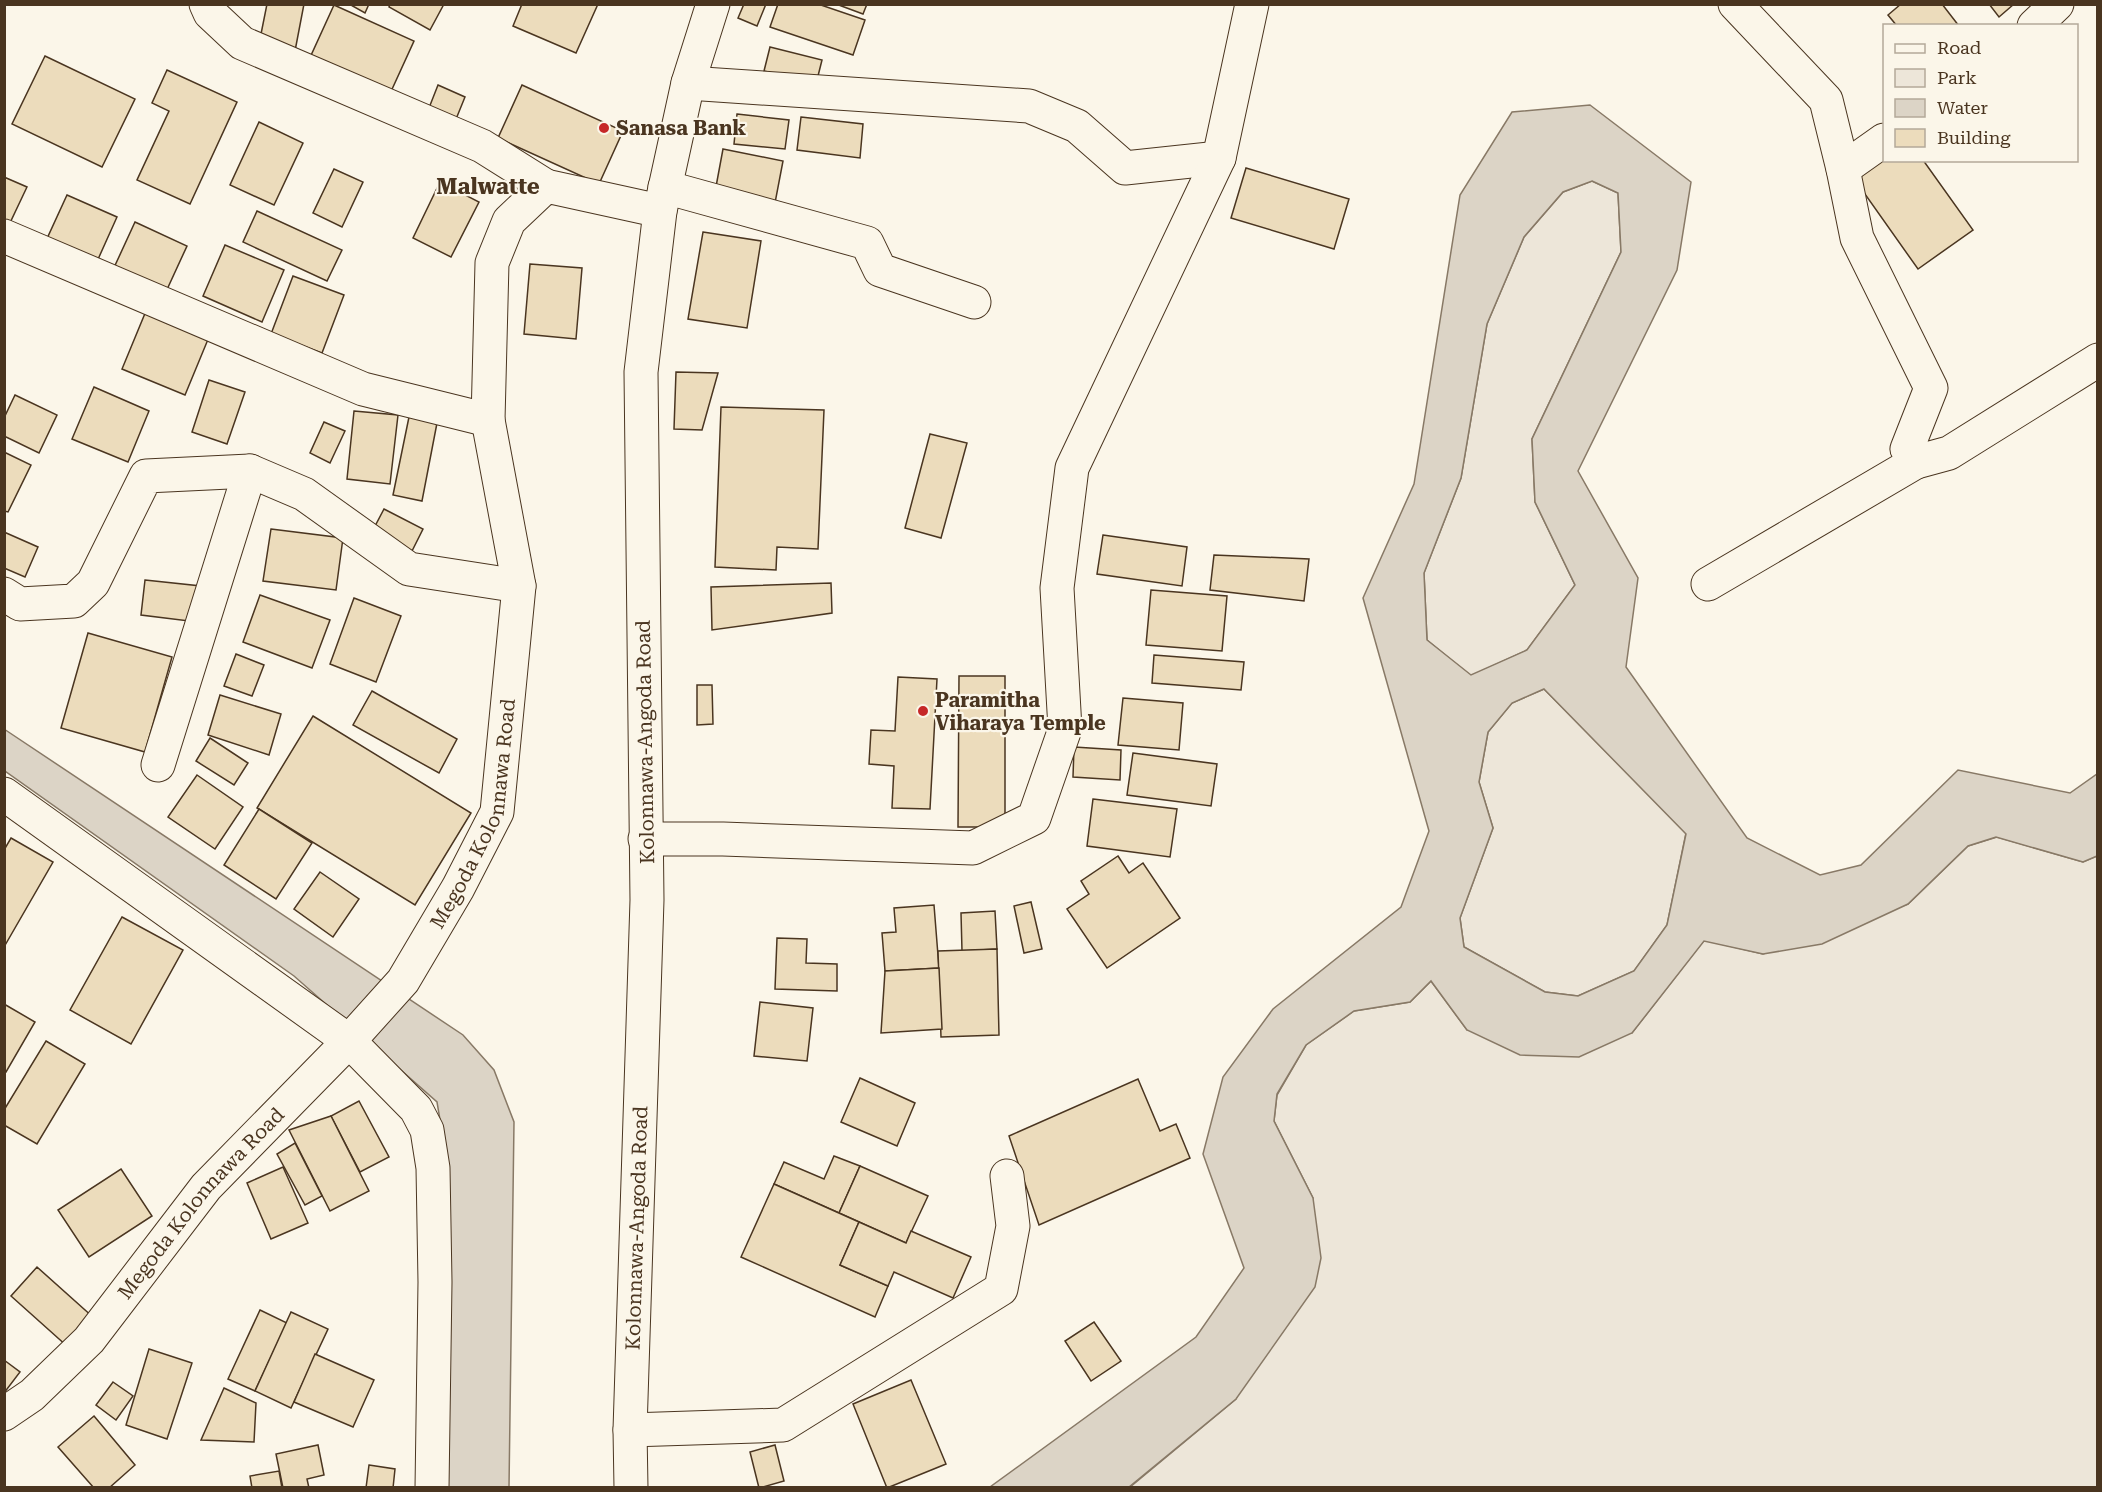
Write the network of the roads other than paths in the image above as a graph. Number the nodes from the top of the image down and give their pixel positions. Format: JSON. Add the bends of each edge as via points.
{"nodes":[{"id":1,"x":206,"y":4,"type":"edge"},
{"id":2,"x":712,"y":4,"type":"edge"},
{"id":3,"x":1252,"y":4,"type":"edge"},
{"id":4,"x":1735,"y":4,"type":"edge"},
{"id":5,"x":2057,"y":4,"type":"edge"},
{"id":6,"x":2036,"y":24,"type":"edge"},
{"id":7,"x":688,"y":83,"type":"junction"},
{"id":8,"x":1883,"y":141,"type":"edge"},
{"id":9,"x":1219,"y":158,"type":"junction"},
{"id":10,"x":1843,"y":169,"type":"junction"},
{"id":11,"x":546,"y":186,"type":"junction"},
{"id":12,"x":662,"y":199,"type":"junction"},
{"id":13,"x":4,"y":236,"type":"edge"},
{"id":14,"x":974,"y":302,"type":"dead end"},
{"id":15,"x":2097,"y":360,"type":"edge"},
{"id":16,"x":488,"y":420,"type":"junction"},
{"id":17,"x":1916,"y":462,"type":"junction"},
{"id":18,"x":250,"y":471,"type":"junction"},
{"id":19,"x":1708,"y":584,"type":"dead end"},
{"id":20,"x":519,"y":586,"type":"junction"},
{"id":21,"x":4,"y":594,"type":"edge"},
{"id":22,"x":158,"y":765,"type":"dead end"},
{"id":23,"x":4,"y":794,"type":"edge"},
{"id":24,"x":645,"y":839,"type":"junction"},
{"id":25,"x":349,"y":1041,"type":"junction"},
{"id":26,"x":1007,"y":1176,"type":"dead end"},
{"id":27,"x":4,"y":1414,"type":"edge"},
{"id":28,"x":630,"y":1430,"type":"junction"},
{"id":29,"x":432,"y":1488,"type":"edge"},
{"id":30,"x":631,"y":1488,"type":"edge"}],
"edges":[{"from":1,"to":11,"type":"street","via":[[210,13],[242,43],[482,146]]},
{"from":2,"to":7,"type":"street","name":"Kolonnawa-Angoda Road"},
{"from":3,"to":9,"type":"street"},
{"from":4,"to":10,"type":"street","via":[[1826,100]]},
{"from":5,"to":6,"type":"street"},
{"from":7,"to":9,"type":"street","via":[[1029,106],[1077,126],[1125,168]]},
{"from":7,"to":12,"type":"street","name":"Kolonnawa-Angoda Road"},
{"from":8,"to":10,"type":"street"},
{"from":9,"to":24,"type":"street","via":[[1072,468],[1058,588],[1065,729],[1034,818],[973,848]]},
{"from":10,"to":17,"type":"street","via":[[1857,238],[1931,387],[1907,449]]},
{"from":11,"to":12,"type":"street"},
{"from":11,"to":16,"type":"street","name":"Megoda Kolonnawa Road","via":[[509,221],[492,263]]},
{"from":12,"to":14,"type":"street","via":[[867,243],[880,270]]},
{"from":12,"to":24,"type":"street","name":"Kolonnawa-Angoda Road","via":[[641,372]]},
{"from":13,"to":16,"type":"street","via":[[363,389]]},
{"from":15,"to":17,"type":"street","via":[[1949,453]]},
{"from":16,"to":20,"type":"street","name":"Megoda Kolonnawa Road"},
{"from":17,"to":19,"type":"street"},
{"from":18,"to":20,"type":"street","via":[[304,494],[409,569]]},
{"from":18,"to":21,"type":"street","via":[[146,476],[93,583],[74,601],[20,604]]},
{"from":18,"to":22,"type":"street"},
{"from":20,"to":25,"type":"street","name":"Megoda Kolonnawa Road","via":[[497,812],[403,981]]},
{"from":23,"to":25,"type":"street"},
{"from":24,"to":28,"type":"street","name":"Kolonnawa-Angoda Road","via":[[647,911]]},
{"from":25,"to":27,"type":"street","name":"Megoda Kolonnawa Road","via":[[206,1187],[89,1340],[32,1395]]},
{"from":25,"to":29,"type":"street","via":[[416,1109],[427,1130],[433,1168],[435,1282]]},
{"from":26,"to":28,"type":"street","via":[[1013,1226],[1001,1288],[783,1425]]},
{"from":28,"to":30,"type":"street","name":"Kolonnawa-Angoda Road"}]}
